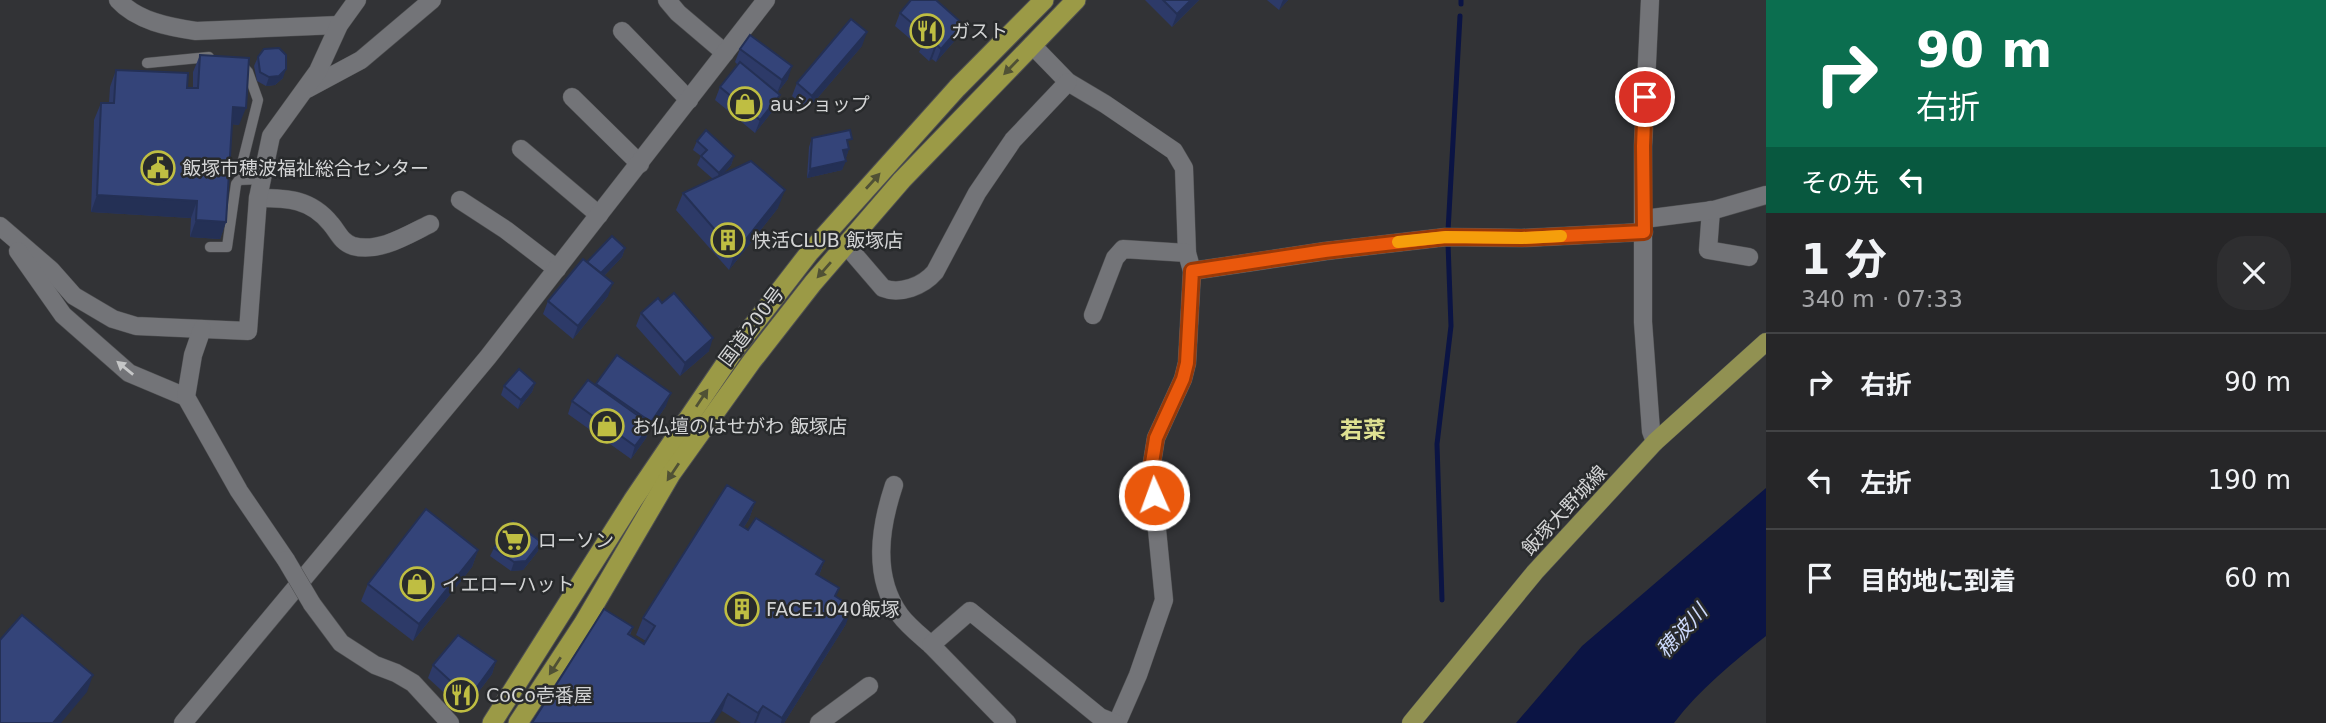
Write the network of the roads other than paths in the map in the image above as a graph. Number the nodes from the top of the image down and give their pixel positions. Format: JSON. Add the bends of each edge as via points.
{"nodes":[{"id":1,"x":118,"y":0,"type":"edge"},
{"id":2,"x":357,"y":0,"type":"edge"},
{"id":3,"x":432,"y":0,"type":"edge"},
{"id":4,"x":667,"y":0,"type":"edge"},
{"id":5,"x":766,"y":0,"type":"edge"},
{"id":6,"x":1044,"y":0,"type":"edge"},
{"id":7,"x":1076,"y":0,"type":"edge"},
{"id":8,"x":1650,"y":0,"type":"edge"},
{"id":9,"x":339,"y":25,"type":"junction"},
{"id":10,"x":622,"y":31,"type":"dead end"},
{"id":11,"x":1032,"y":46,"type":"junction"},
{"id":12,"x":725,"y":54,"type":"junction"},
{"id":13,"x":147,"y":63,"type":"dead end"},
{"id":14,"x":1068,"y":82,"type":"junction"},
{"id":15,"x":305,"y":90,"type":"junction"},
{"id":16,"x":572,"y":97,"type":"dead end"},
{"id":17,"x":689,"y":100,"type":"junction"},
{"id":18,"x":520,"y":149,"type":"dead end"},
{"id":19,"x":640,"y":164,"type":"junction"},
{"id":20,"x":242,"y":179,"type":"junction"},
{"id":21,"x":261,"y":179,"type":"junction"},
{"id":22,"x":1766,"y":195,"type":"edge"},
{"id":23,"x":258,"y":198,"type":"junction"},
{"id":24,"x":460,"y":200,"type":"dead end"},
{"id":25,"x":1711,"y":210,"type":"junction"},
{"id":26,"x":599,"y":215,"type":"junction"},
{"id":27,"x":430,"y":224,"type":"dead end"},
{"id":28,"x":1644,"y":225,"type":"junction"},
{"id":29,"x":0,"y":227,"type":"edge"},
{"id":30,"x":846,"y":245,"type":"junction"},
{"id":31,"x":210,"y":247,"type":"dead end"},
{"id":32,"x":1187,"y":253,"type":"junction"},
{"id":33,"x":1749,"y":257,"type":"dead end"},
{"id":34,"x":557,"y":268,"type":"junction"},
{"id":35,"x":1192,"y":271,"type":"junction"},
{"id":36,"x":1093,"y":315,"type":"dead end"},
{"id":37,"x":202,"y":329,"type":"junction"},
{"id":38,"x":1766,"y":342,"type":"edge"},
{"id":39,"x":186,"y":397,"type":"junction"},
{"id":40,"x":1655,"y":442,"type":"junction"},
{"id":41,"x":894,"y":485,"type":"dead end"},
{"id":42,"x":930,"y":645,"type":"junction"},
{"id":43,"x":869,"y":686,"type":"dead end"},
{"id":44,"x":183,"y":723,"type":"edge"},
{"id":45,"x":450,"y":723,"type":"edge"},
{"id":46,"x":492,"y":723,"type":"edge"},
{"id":47,"x":518,"y":723,"type":"edge"},
{"id":48,"x":819,"y":723,"type":"edge"},
{"id":49,"x":1007,"y":723,"type":"edge"},
{"id":50,"x":1116,"y":723,"type":"edge"},
{"id":51,"x":1411,"y":723,"type":"edge"}],
"edges":[{"from":1,"to":9,"type":"street","via":[[137,15],[196,31]]},
{"from":2,"to":9,"type":"street"},
{"from":3,"to":15,"type":"street","via":[[361,60]]},
{"from":4,"to":12,"type":"street"},
{"from":5,"to":12,"type":"street"},
{"from":46,"to":6,"type":"highway","name":"国道200号","one_way":true,"via":[[633,500],[746,334],[809,253],[957,88]]},
{"from":7,"to":11,"type":"highway","name":"国道200号"},
{"from":8,"to":28,"type":"street"},
{"from":9,"to":15,"type":"street"},
{"from":10,"to":17,"type":"street"},
{"from":11,"to":14,"type":"street"},
{"from":11,"to":30,"type":"highway","name":"国道200号","one_way":true},
{"from":12,"to":17,"type":"street"},
{"from":13,"to":20,"type":"lane","via":[[224,57],[239,62],[248,72],[258,100]]},
{"from":14,"to":30,"type":"street","via":[[1013,140],[976,193],[929,279],[904,290],[883,288]]},
{"from":14,"to":32,"type":"street","via":[[1180,159],[1185,178]]},
{"from":15,"to":21,"type":"street","via":[[271,136]]},
{"from":16,"to":19,"type":"street"},
{"from":17,"to":19,"type":"street"},
{"from":18,"to":26,"type":"street"},
{"from":19,"to":26,"type":"street"},
{"from":20,"to":21,"type":"lane"},
{"from":20,"to":31,"type":"lane","via":[[236,184],[227,247]]},
{"from":21,"to":23,"type":"street"},
{"from":22,"to":25,"type":"street"},
{"from":23,"to":27,"type":"street","via":[[304,202],[318,211],[341,240],[354,246],[387,244]]},
{"from":23,"to":37,"type":"street","via":[[248,331]]},
{"from":24,"to":34,"type":"street"},
{"from":25,"to":28,"type":"street"},
{"from":25,"to":33,"type":"street","via":[[1708,250]]},
{"from":26,"to":34,"type":"street"},
{"from":28,"to":35,"type":"street","via":[[1522,238],[1446,237]]},
{"from":28,"to":40,"type":"street","via":[[1643,322]]},
{"from":29,"to":37,"type":"street","via":[[74,296],[97,311],[136,326]]},
{"from":39,"to":29,"type":"street","one_way":true,"via":[[130,373],[63,315]]},
{"from":30,"to":47,"type":"highway","name":"国道200号","one_way":true,"via":[[752,361],[671,474],[583,624]]},
{"from":32,"to":35,"type":"street"},
{"from":32,"to":36,"type":"street","via":[[1123,249],[1115,258]]},
{"from":34,"to":44,"type":"street"},
{"from":35,"to":50,"type":"street","via":[[1187,363],[1156,438],[1151,469],[1164,600]]},
{"from":37,"to":39,"type":"street"},
{"from":38,"to":40,"type":"main road","name":"飯塚大野城線"},
{"from":39,"to":45,"type":"street","bridge":true,"via":[[239,491],[341,643],[413,683]]},
{"from":40,"to":51,"type":"main road","name":"飯塚大野城線","via":[[1535,572]]},
{"from":41,"to":42,"type":"street","via":[[884,516],[884,580],[901,617]]},
{"from":42,"to":49,"type":"street"},
{"from":42,"to":50,"type":"street","via":[[970,611],[1100,717]]},
{"from":43,"to":48,"type":"street"}]}
